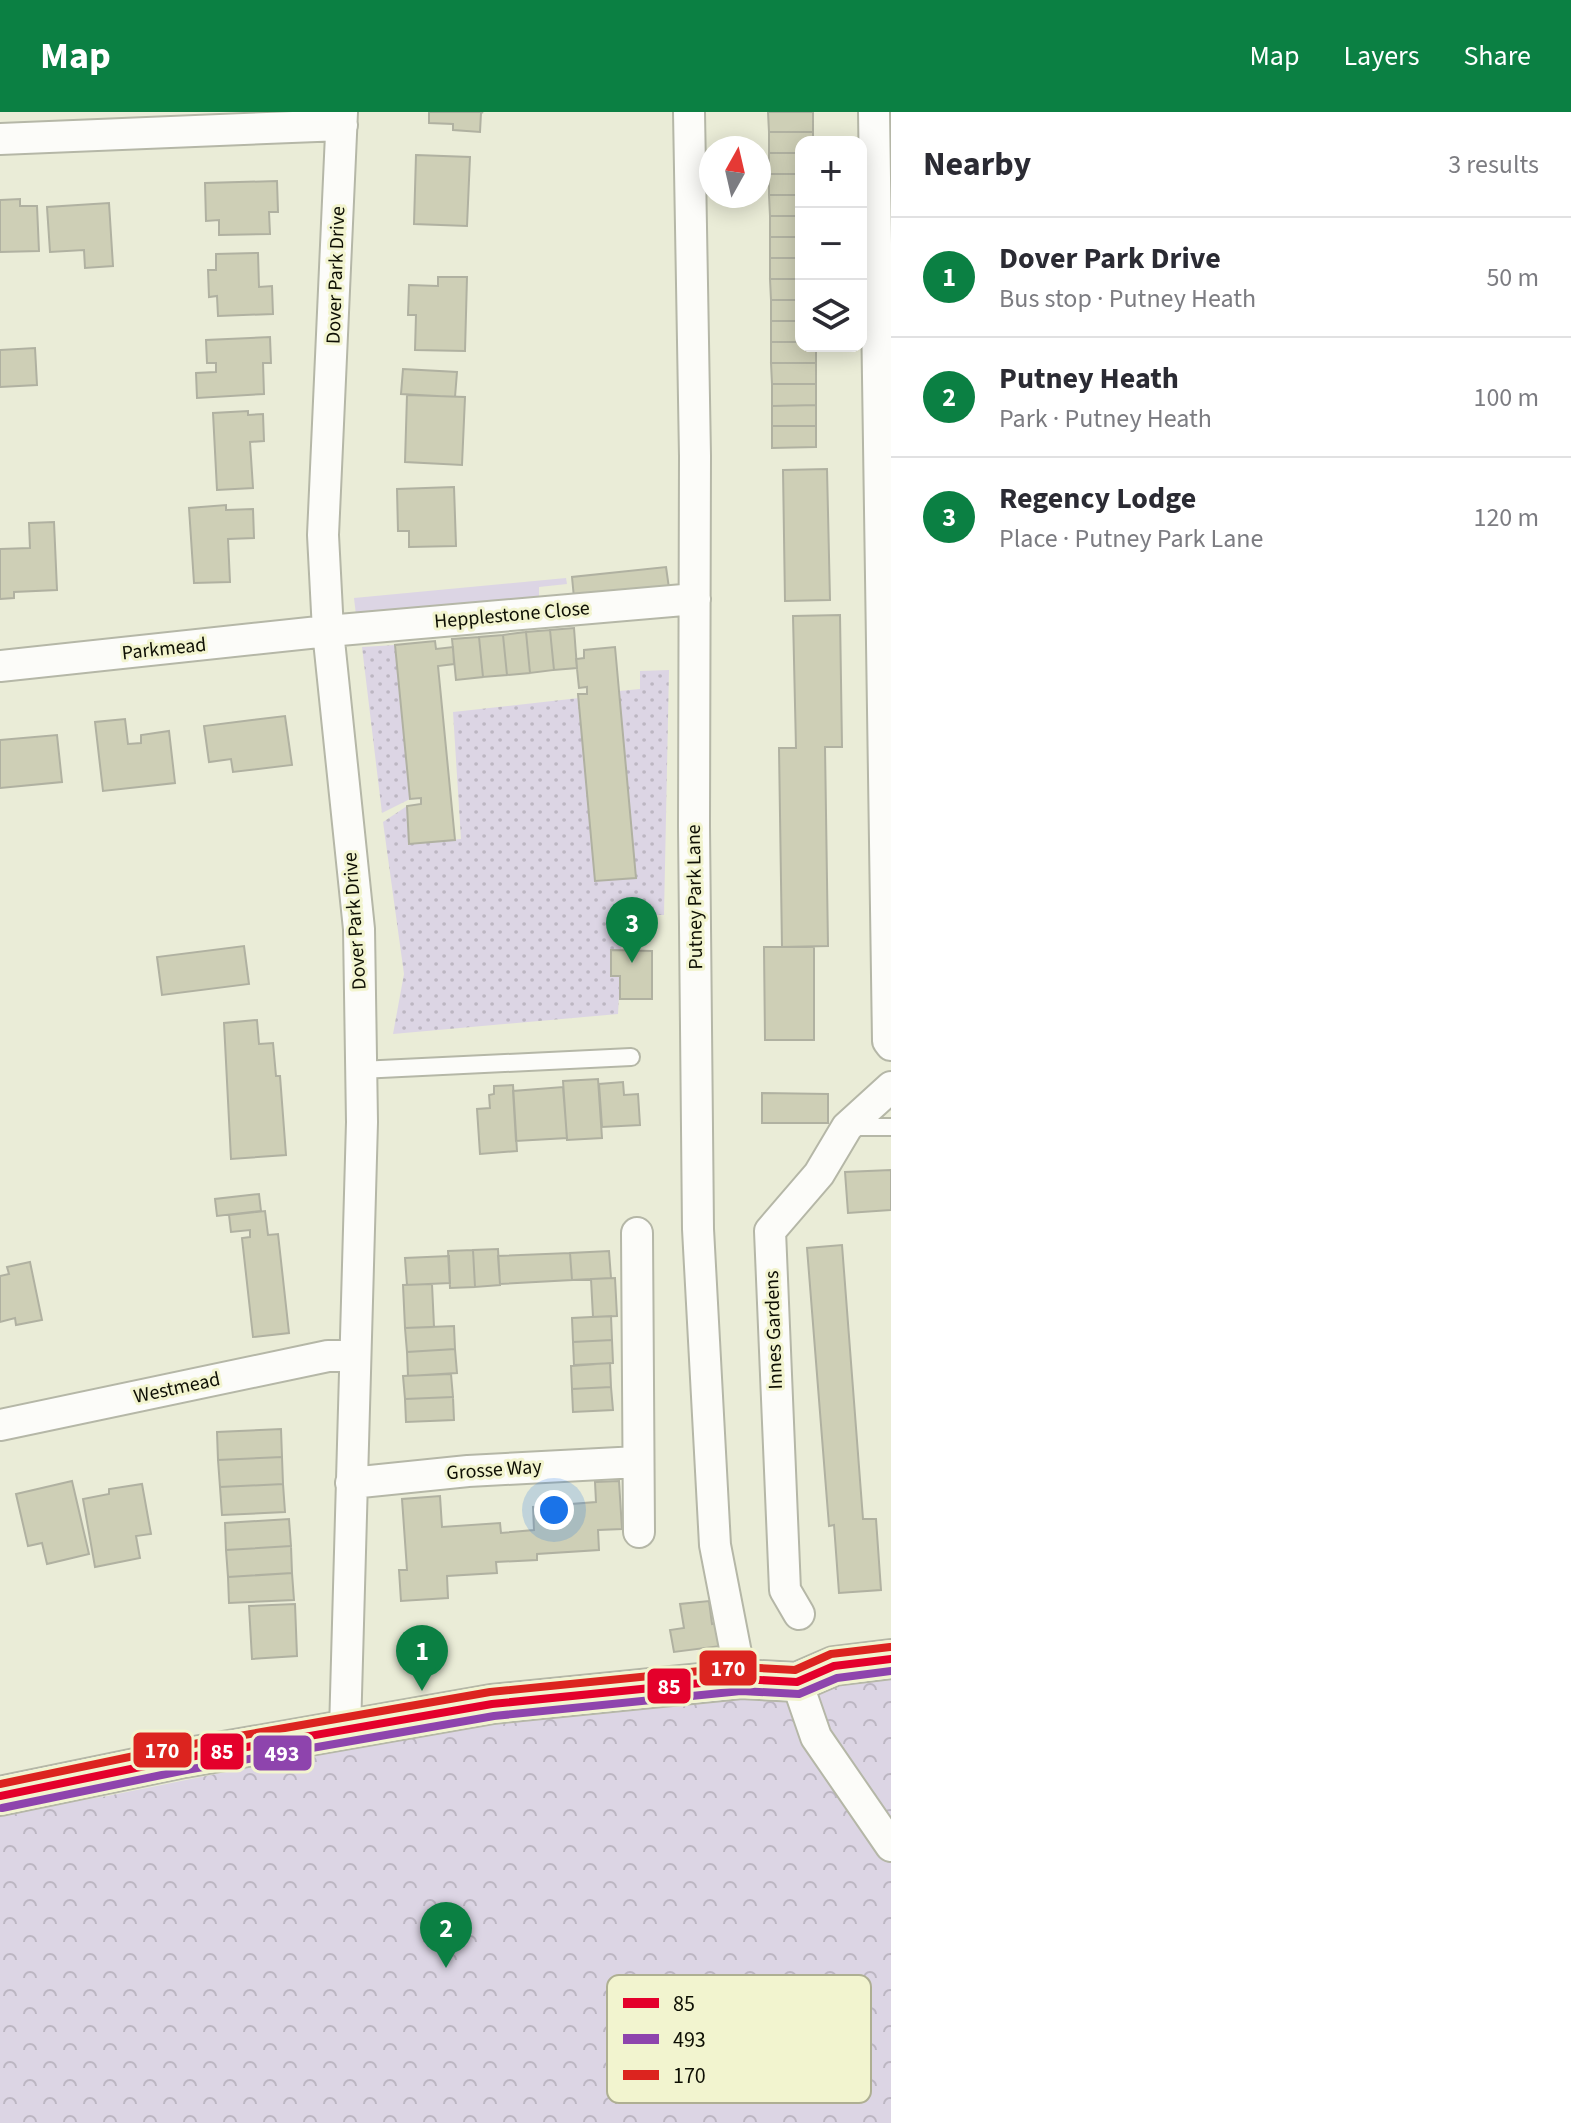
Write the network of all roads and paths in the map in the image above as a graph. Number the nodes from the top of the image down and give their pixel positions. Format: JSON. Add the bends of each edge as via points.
{"nodes":[{"id":1,"x":689,"y":112,"type":"edge"},
{"id":2,"x":874,"y":112,"type":"edge"},
{"id":3,"x":342,"y":118,"type":"edge"},
{"id":4,"x":0,"y":139,"type":"edge"},
{"id":5,"x":885,"y":403,"type":"edge"},
{"id":6,"x":695,"y":599,"type":"junction"},
{"id":7,"x":328,"y":631,"type":"junction"},
{"id":8,"x":0,"y":666,"type":"edge"},
{"id":9,"x":890,"y":1043,"type":"edge"},
{"id":10,"x":631,"y":1057,"type":"dead end"},
{"id":11,"x":360,"y":1070,"type":"junction"},
{"id":12,"x":891,"y":1087,"type":"edge"},
{"id":13,"x":847,"y":1127,"type":"junction"},
{"id":14,"x":891,"y":1127,"type":"edge"},
{"id":15,"x":637,"y":1233,"type":"dead end"},
{"id":16,"x":354,"y":1356,"type":"junction"},
{"id":17,"x":0,"y":1425,"type":"edge"},
{"id":18,"x":638,"y":1462,"type":"junction"},
{"id":19,"x":351,"y":1483,"type":"junction"},
{"id":20,"x":639,"y":1532,"type":"dead end"},
{"id":21,"x":799,"y":1614,"type":"dead end"},
{"id":22,"x":891,"y":1659,"type":"edge"},
{"id":23,"x":741,"y":1679,"type":"junction"},
{"id":24,"x":797,"y":1682,"type":"junction"},
{"id":25,"x":345,"y":1731,"type":"junction"},
{"id":26,"x":0,"y":1796,"type":"edge"},
{"id":27,"x":891,"y":1846,"type":"edge"}],
"edges":[{"from":1,"to":6,"type":"street","name":"Putney Park Lane"},
{"from":2,"to":5,"type":"street"},
{"from":3,"to":4,"type":"street"},
{"from":3,"to":7,"type":"street","name":"Dover Park Drive","via":[[323,535]]},
{"from":5,"to":9,"type":"street"},
{"from":6,"to":7,"type":"street","name":"Hepplestone Close"},
{"from":6,"to":23,"type":"street","name":"Putney Park Lane","via":[[698,1229],[715,1545]]},
{"from":7,"to":8,"type":"street","name":"Parkmead"},
{"from":7,"to":11,"type":"street","name":"Dover Park Drive","via":[[359,929]]},
{"from":10,"to":11,"type":"lane"},
{"from":11,"to":16,"type":"street","name":"Dover Park Drive"},
{"from":12,"to":13,"type":"street","name":"Innes Gardens"},
{"from":13,"to":14,"type":"lane"},
{"from":13,"to":21,"type":"street","name":"Innes Gardens","via":[[819,1174],[770,1231],[785,1590]]},
{"from":15,"to":18,"type":"street"},
{"from":16,"to":17,"type":"street","name":"Westmead","via":[[328,1356]]},
{"from":16,"to":19,"type":"street","name":"Dover Park Drive"},
{"from":18,"to":19,"type":"street","name":"Grosse Way"},
{"from":18,"to":20,"type":"street"},
{"from":19,"to":25,"type":"street","name":"Dover Park Drive"},
{"from":22,"to":24,"type":"street","via":[[834,1666]]},
{"from":23,"to":24,"type":"street"},
{"from":23,"to":25,"type":"street","via":[[492,1704]]},
{"from":24,"to":27,"type":"street","via":[[816,1737]]},
{"from":25,"to":26,"type":"street"}]}
